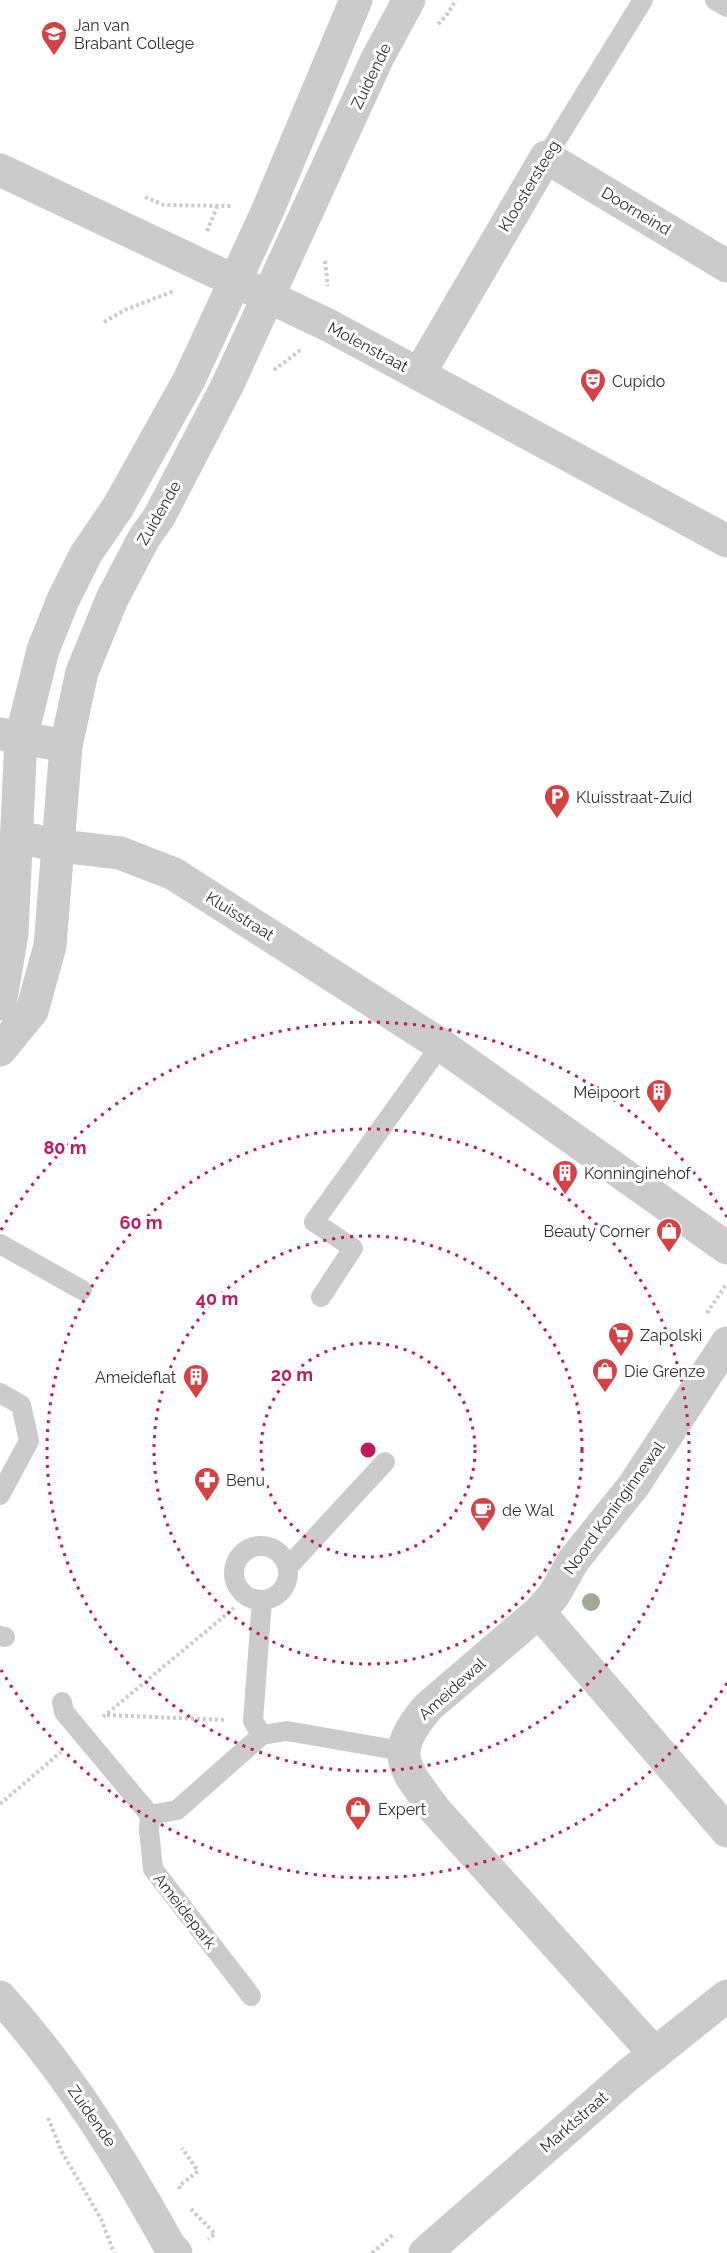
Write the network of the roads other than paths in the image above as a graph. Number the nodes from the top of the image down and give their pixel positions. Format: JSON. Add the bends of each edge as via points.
{"nodes":[{"id":1,"x":356,"y":0,"type":"edge"},
{"id":2,"x":409,"y":0,"type":"edge"},
{"id":3,"x":643,"y":0,"type":"edge"},
{"id":4,"x":716,"y":0,"type":"edge"},
{"id":5,"x":727,"y":7,"type":"edge"},
{"id":6,"x":546,"y":157,"type":"junction"},
{"id":7,"x":0,"y":170,"type":"edge"},
{"id":8,"x":727,"y":266,"type":"edge"},
{"id":9,"x":234,"y":281,"type":"junction"},
{"id":10,"x":267,"y":297,"type":"junction"},
{"id":11,"x":419,"y":374,"type":"junction"},
{"id":12,"x":727,"y":540,"type":"edge"},
{"id":13,"x":10,"y":736,"type":"edge"},
{"id":14,"x":66,"y":746,"type":"junction"},
{"id":15,"x":18,"y":837,"type":"junction"},
{"id":16,"x":60,"y":846,"type":"junction"},
{"id":17,"x":0,"y":1004,"type":"edge"},
{"id":18,"x":441,"y":1045,"type":"junction"},
{"id":19,"x":0,"y":1050,"type":"edge"},
{"id":20,"x":0,"y":1244,"type":"edge"},
{"id":21,"x":727,"y":1248,"type":"edge"},
{"id":22,"x":82,"y":1290,"type":"dead end"},
{"id":23,"x":321,"y":1297,"type":"dead end"},
{"id":24,"x":727,"y":1343,"type":"edge"},
{"id":25,"x":0,"y":1393,"type":"edge"},
{"id":26,"x":385,"y":1462,"type":"dead end"},
{"id":27,"x":0,"y":1496,"type":"edge"},
{"id":28,"x":288,"y":1567,"type":"junction"},
{"id":29,"x":255,"y":1598,"type":"junction"},
{"id":30,"x":539,"y":1612,"type":"junction"},
{"id":31,"x":60,"y":1708,"type":"dead end"},
{"id":32,"x":257,"y":1728,"type":"junction"},
{"id":33,"x":402,"y":1751,"type":"junction"},
{"id":34,"x":150,"y":1815,"type":"junction"},
{"id":35,"x":727,"y":1832,"type":"edge"},
{"id":36,"x":251,"y":1996,"type":"dead end"},
{"id":37,"x":727,"y":1996,"type":"edge"},
{"id":38,"x":0,"y":1997,"type":"edge"},
{"id":39,"x":655,"y":2054,"type":"junction"},
{"id":40,"x":178,"y":2249,"type":"edge"},
{"id":41,"x":425,"y":2253,"type":"edge"}],
"edges":[{"from":1,"to":9,"type":"street"},
{"from":2,"to":10,"type":"street","name":"Zuidende","via":[[377,60],[316,229]]},
{"from":3,"to":6,"type":"lane","name":"Kloostersteeg"},
{"from":4,"to":5,"type":"lane"},
{"from":6,"to":8,"type":"street","name":"Doorneind"},
{"from":6,"to":11,"type":"street","name":"Kloostersteeg"},
{"from":7,"to":9,"type":"street","name":"Molenstraat"},
{"from":9,"to":10,"type":"street","name":"Molenstraat"},
{"from":9,"to":13,"type":"street","via":[[189,380],[63,600]]},
{"from":10,"to":11,"type":"street","name":"Molenstraat"},
{"from":10,"to":14,"type":"street","name":"Zuidende","via":[[228,384],[112,599],[82,672]]},
{"from":11,"to":12,"type":"street","name":"Molenstraat"},
{"from":13,"to":14,"type":"street"},
{"from":13,"to":15,"type":"street"},
{"from":14,"to":16,"type":"street","name":"Zuidende"},
{"from":15,"to":16,"type":"street","name":"Kluisstraat"},
{"from":15,"to":17,"type":"street","via":[[12,934]]},
{"from":16,"to":18,"type":"street","name":"Kluisstraat","via":[[120,853],[174,874]]},
{"from":16,"to":19,"type":"street","name":"Zuidende","via":[[50,946],[32,1011]]},
{"from":18,"to":21,"type":"street","name":"Kluisstraat"},
{"from":18,"to":23,"type":"lane","via":[[314,1222],[353,1248]]},
{"from":20,"to":22,"type":"lane"},
{"from":24,"to":30,"type":"street","name":"Noord Koninginnewal","via":[[634,1485],[573,1561],[554,1595]]},
{"from":25,"to":27,"type":"lane","via":[[21,1405],[29,1442]]},
{"from":26,"to":28,"type":"lane"},
{"from":28,"to":29,"type":"lane","via":[[285,1586],[271,1598]]},
{"from":28,"to":29,"type":"lane","via":[[275,1549],[266,1546],[242,1552],[234,1578],[237,1587]]},
{"from":29,"to":32,"type":"lane"},
{"from":30,"to":33,"type":"street","name":"Ameidewal","via":[[428,1707],[414,1724]]},
{"from":30,"to":35,"type":"street"},
{"from":31,"to":34,"type":"lane"},
{"from":32,"to":33,"type":"lane"},
{"from":32,"to":34,"type":"lane","via":[[177,1810]]},
{"from":33,"to":39,"type":"street","via":[[409,1774],[435,1810]]},
{"from":34,"to":36,"type":"lane","name":"Ameidepark","via":[[153,1869]]},
{"from":37,"to":39,"type":"street","name":"Marktstraat"},
{"from":38,"to":40,"type":"street","name":"Zuidende","via":[[82,2100]]},
{"from":39,"to":41,"type":"street","name":"Marktstraat"}]}
